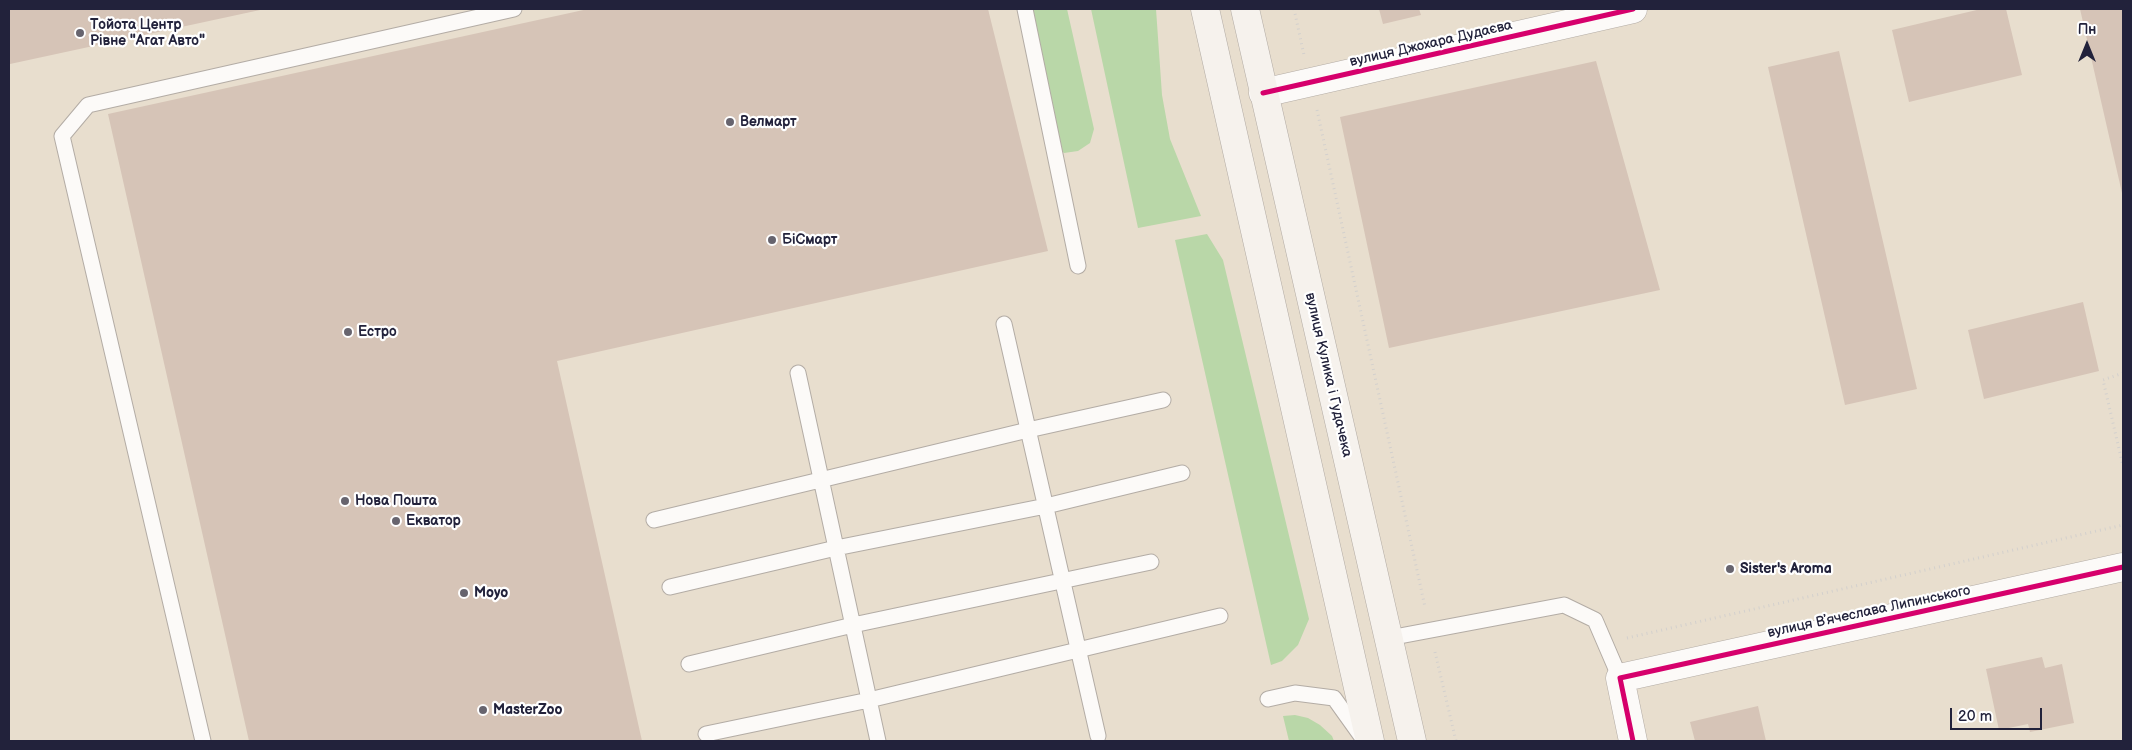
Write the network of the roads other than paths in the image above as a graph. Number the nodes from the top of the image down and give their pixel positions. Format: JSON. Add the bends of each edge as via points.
{"nodes":[{"id":1,"x":514,"y":9,"type":"edge"},
{"id":2,"x":1025,"y":9,"type":"edge"},
{"id":3,"x":1205,"y":9,"type":"edge"},
{"id":4,"x":1245,"y":9,"type":"edge"},
{"id":5,"x":1633,"y":9,"type":"edge"},
{"id":6,"x":1263,"y":93,"type":"junction"},
{"id":7,"x":1078,"y":266,"type":"dead end"},
{"id":8,"x":1004,"y":324,"type":"dead end"},
{"id":9,"x":798,"y":373,"type":"dead end"},
{"id":10,"x":1163,"y":400,"type":"dead end"},
{"id":11,"x":1028,"y":430,"type":"junction"},
{"id":12,"x":1182,"y":473,"type":"dead end"},
{"id":13,"x":821,"y":480,"type":"junction"},
{"id":14,"x":1046,"y":506,"type":"junction"},
{"id":15,"x":654,"y":520,"type":"dead end"},
{"id":16,"x":836,"y":548,"type":"junction"},
{"id":17,"x":1151,"y":562,"type":"dead end"},
{"id":18,"x":2123,"y":567,"type":"edge"},
{"id":19,"x":1062,"y":580,"type":"junction"},
{"id":20,"x":670,"y":587,"type":"dead end"},
{"id":21,"x":1220,"y":616,"type":"dead end"},
{"id":22,"x":853,"y":625,"type":"junction"},
{"id":23,"x":1389,"y":638,"type":"junction"},
{"id":24,"x":1078,"y":649,"type":"junction"},
{"id":25,"x":689,"y":664,"type":"dead end"},
{"id":26,"x":1620,"y":678,"type":"junction"},
{"id":27,"x":1268,"y":699,"type":"dead end"},
{"id":28,"x":869,"y":700,"type":"junction"},
{"id":29,"x":706,"y":734,"type":"dead end"},
{"id":30,"x":1098,"y":736,"type":"dead end"},
{"id":31,"x":204,"y":741,"type":"edge"},
{"id":32,"x":878,"y":741,"type":"edge"},
{"id":33,"x":1364,"y":741,"type":"edge"},
{"id":34,"x":1370,"y":741,"type":"edge"},
{"id":35,"x":1412,"y":741,"type":"edge"},
{"id":36,"x":1633,"y":741,"type":"edge"}],
"edges":[{"from":1,"to":31,"type":"lane","via":[[88,105],[62,136]]},
{"from":2,"to":7,"type":"lane"},
{"from":3,"to":34,"type":"main road"},
{"from":4,"to":6,"type":"main road","name":"вулиця Кулика і Гудачека"},
{"from":5,"to":6,"type":"street","name":"вулиця Джохара Дудаєва"},
{"from":6,"to":23,"type":"main road","name":"вулиця Кулика і Гудачека"},
{"from":8,"to":11,"type":"lane"},
{"from":9,"to":13,"type":"lane"},
{"from":10,"to":11,"type":"lane"},
{"from":11,"to":13,"type":"lane"},
{"from":11,"to":14,"type":"lane"},
{"from":12,"to":14,"type":"lane"},
{"from":13,"to":15,"type":"lane"},
{"from":13,"to":16,"type":"lane"},
{"from":14,"to":16,"type":"lane"},
{"from":14,"to":19,"type":"lane"},
{"from":16,"to":20,"type":"lane"},
{"from":16,"to":22,"type":"lane"},
{"from":17,"to":19,"type":"lane"},
{"from":18,"to":26,"type":"street","name":"вулиця Вʼячеслава Липинського"},
{"from":19,"to":22,"type":"lane"},
{"from":19,"to":24,"type":"lane"},
{"from":21,"to":24,"type":"lane"},
{"from":22,"to":25,"type":"lane"},
{"from":22,"to":28,"type":"lane"},
{"from":23,"to":26,"type":"lane","via":[[1564,605],[1595,620]]},
{"from":23,"to":35,"type":"main road","name":"вулиця Кулика і Гудачека"},
{"from":24,"to":28,"type":"lane"},
{"from":24,"to":30,"type":"lane"},
{"from":26,"to":36,"type":"street"},
{"from":27,"to":33,"type":"lane","via":[[1295,693],[1334,698]]},
{"from":28,"to":29,"type":"lane"},
{"from":28,"to":32,"type":"lane"}]}
